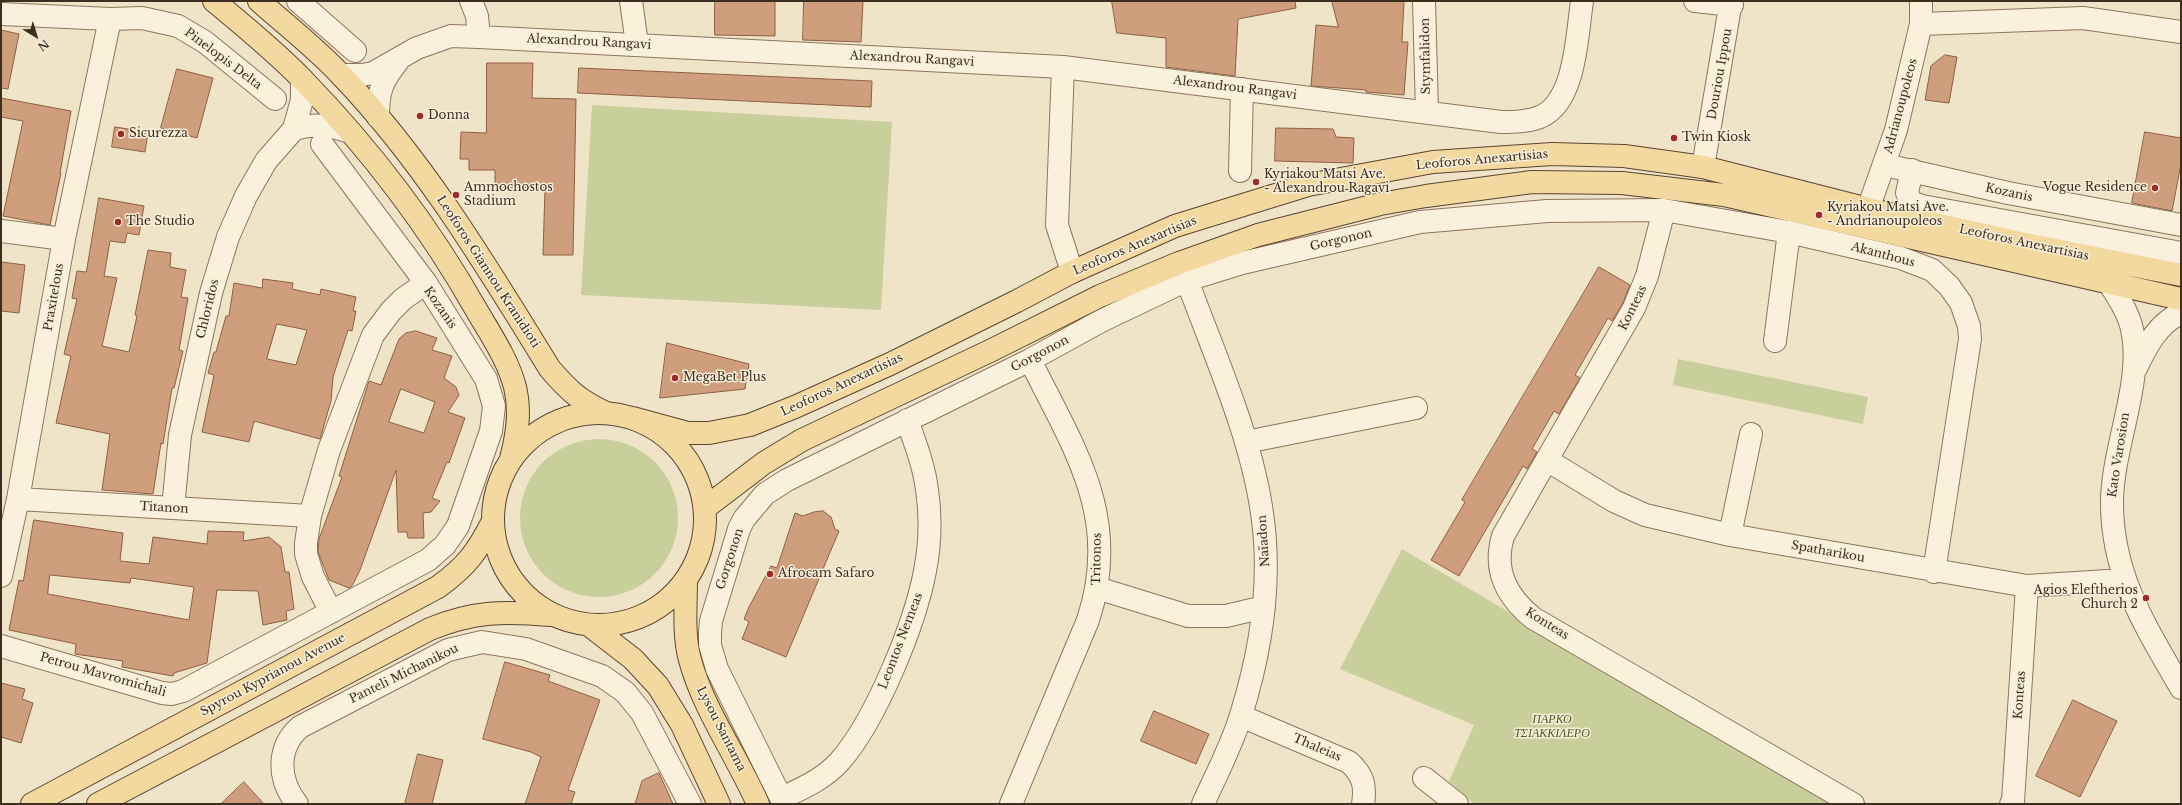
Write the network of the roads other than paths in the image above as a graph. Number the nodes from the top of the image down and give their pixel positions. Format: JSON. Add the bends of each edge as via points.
{"nodes":[{"id":1,"x":214,"y":1,"type":"edge"},
{"id":2,"x":259,"y":1,"type":"edge"},
{"id":3,"x":298,"y":1,"type":"edge"},
{"id":4,"x":471,"y":1,"type":"edge"},
{"id":5,"x":630,"y":1,"type":"edge"},
{"id":6,"x":1424,"y":1,"type":"edge"},
{"id":7,"x":1582,"y":1,"type":"edge"},
{"id":8,"x":1695,"y":1,"type":"edge"},
{"id":9,"x":1921,"y":1,"type":"edge"},
{"id":10,"x":1731,"y":3,"type":"edge"},
{"id":11,"x":2084,"y":10,"type":"edge"},
{"id":12,"x":1,"y":14,"type":"edge"},
{"id":13,"x":110,"y":19,"type":"junction"},
{"id":14,"x":1922,"y":24,"type":"junction"},
{"id":15,"x":2181,"y":32,"type":"edge"},
{"id":16,"x":479,"y":37,"type":"junction"},
{"id":17,"x":637,"y":44,"type":"junction"},
{"id":18,"x":355,"y":51,"type":"dead end"},
{"id":19,"x":400,"y":58,"type":"junction"},
{"id":20,"x":1063,"y":67,"type":"junction"},
{"id":21,"x":341,"y":75,"type":"junction"},
{"id":22,"x":302,"y":79,"type":"junction"},
{"id":23,"x":1242,"y":89,"type":"junction"},
{"id":24,"x":275,"y":99,"type":"dead end"},
{"id":25,"x":1427,"y":112,"type":"junction"},
{"id":26,"x":378,"y":117,"type":"junction"},
{"id":27,"x":294,"y":129,"type":"junction"},
{"id":28,"x":350,"y":132,"type":"junction"},
{"id":29,"x":322,"y":144,"type":"dead end"},
{"id":30,"x":1885,"y":164,"type":"junction"},
{"id":31,"x":1703,"y":167,"type":"junction"},
{"id":32,"x":1912,"y":170,"type":"junction"},
{"id":33,"x":1240,"y":171,"type":"dead end"},
{"id":34,"x":1868,"y":209,"type":"junction"},
{"id":35,"x":1664,"y":210,"type":"junction"},
{"id":36,"x":2181,"y":225,"type":"edge"},
{"id":37,"x":1,"y":231,"type":"edge"},
{"id":38,"x":1790,"y":232,"type":"junction"},
{"id":39,"x":64,"y":239,"type":"junction"},
{"id":40,"x":2181,"y":253,"type":"edge"},
{"id":41,"x":1072,"y":272,"type":"junction"},
{"id":42,"x":2181,"y":275,"type":"edge"},
{"id":43,"x":1187,"y":280,"type":"junction"},
{"id":44,"x":426,"y":283,"type":"junction"},
{"id":45,"x":2109,"y":283,"type":"junction"},
{"id":46,"x":2181,"y":299,"type":"edge"},
{"id":47,"x":2181,"y":313,"type":"edge"},
{"id":48,"x":1775,"y":341,"type":"dead end"},
{"id":49,"x":1030,"y":360,"type":"junction"},
{"id":50,"x":2133,"y":375,"type":"junction"},
{"id":51,"x":1416,"y":408,"type":"dead end"},
{"id":52,"x":608,"y":413,"type":"junction"},
{"id":53,"x":633,"y":418,"type":"junction"},
{"id":54,"x":907,"y":420,"type":"junction"},
{"id":55,"x":1751,"y":434,"type":"dead end"},
{"id":56,"x":1246,"y":442,"type":"junction"},
{"id":57,"x":511,"y":460,"type":"junction"},
{"id":58,"x":1547,"y":460,"type":"junction"},
{"id":59,"x":18,"y":500,"type":"junction"},
{"id":60,"x":173,"y":508,"type":"junction"},
{"id":61,"x":705,"y":508,"type":"junction"},
{"id":62,"x":310,"y":516,"type":"junction"},
{"id":63,"x":493,"y":522,"type":"junction"},
{"id":64,"x":1730,"y":535,"type":"junction"},
{"id":65,"x":1934,"y":572,"type":"junction"},
{"id":66,"x":1,"y":576,"type":"edge"},
{"id":67,"x":686,"y":580,"type":"junction"},
{"id":68,"x":2124,"y":580,"type":"junction"},
{"id":69,"x":2027,"y":586,"type":"junction"},
{"id":70,"x":1098,"y":588,"type":"junction"},
{"id":71,"x":1264,"y":607,"type":"junction"},
{"id":72,"x":331,"y":612,"type":"junction"},
{"id":73,"x":554,"y":616,"type":"junction"},
{"id":74,"x":588,"y":625,"type":"junction"},
{"id":75,"x":1,"y":646,"type":"edge"},
{"id":76,"x":2181,"y":688,"type":"edge"},
{"id":77,"x":1241,"y":716,"type":"junction"},
{"id":78,"x":1424,"y":778,"type":"dead end"},
{"id":79,"x":783,"y":801,"type":"edge"},
{"id":80,"x":32,"y":804,"type":"edge"},
{"id":81,"x":98,"y":804,"type":"edge"},
{"id":82,"x":297,"y":804,"type":"edge"},
{"id":83,"x":690,"y":804,"type":"edge"},
{"id":84,"x":719,"y":804,"type":"edge"},
{"id":85,"x":758,"y":804,"type":"edge"},
{"id":86,"x":1011,"y":804,"type":"edge"},
{"id":87,"x":1203,"y":804,"type":"edge"},
{"id":88,"x":1363,"y":804,"type":"edge"},
{"id":89,"x":1457,"y":804,"type":"edge"},
{"id":90,"x":1853,"y":804,"type":"edge"},
{"id":91,"x":2012,"y":804,"type":"edge"}],
"edges":[{"from":1,"to":22,"type":"main road"},
{"from":2,"to":21,"type":"main road","name":"Leoforos Giannou Kranidioti"},
{"from":3,"to":18,"type":"street"},
{"from":4,"to":16,"type":"street","via":[[477,16]]},
{"from":5,"to":17,"type":"street"},
{"from":6,"to":25,"type":"street","name":"Stymfalidon"},
{"from":7,"to":25,"type":"street","via":[[1573,62],[1566,89],[1558,104],[1541,116],[1521,122],[1501,122]]},
{"from":8,"to":10,"type":"street","name":"Douriou Ippou"},
{"from":9,"to":14,"type":"street","name":"Adrianoupoleos"},
{"from":10,"to":31,"type":"street","name":"Douriou Ippou"},
{"from":11,"to":14,"type":"street"},
{"from":11,"to":15,"type":"street"},
{"from":12,"to":13,"type":"street","name":"Pinelopis Delta"},
{"from":13,"to":24,"type":"street","name":"Pinelopis Delta","via":[[142,18],[178,26],[205,42]]},
{"from":13,"to":39,"type":"street","name":"Praxitelous"},
{"from":14,"to":30,"type":"street","name":"Adrianoupoleos"},
{"from":16,"to":17,"type":"street","name":"Alexandrou Rangavi"},
{"from":16,"to":19,"type":"street","name":"Alexandrou Rangavi","via":[[451,36],[417,48]]},
{"from":17,"to":20,"type":"street","name":"Alexandrou Rangavi"},
{"from":19,"to":21,"type":"street","name":"Alexandrou Rangavi","via":[[373,73],[362,76]]},
{"from":19,"to":26,"type":"street","name":"Alexandrou Rangavi","via":[[381,86]]},
{"from":20,"to":23,"type":"street","name":"Alexandrou Rangavi"},
{"from":20,"to":41,"type":"street","via":[[1057,225]]},
{"from":21,"to":26,"type":"main road","name":"Leoforos Giannou Kranidioti"},
{"from":22,"to":27,"type":"street","name":"Chloridos","via":[[302,100]]},
{"from":22,"to":28,"type":"main road"},
{"from":23,"to":25,"type":"street","name":"Alexandrou Rangavi"},
{"from":23,"to":33,"type":"street"},
{"from":26,"to":52,"type":"main road","name":"Leoforos Giannou Kranidioti","via":[[456,220],[550,370],[583,402]]},
{"from":27,"to":28,"type":"street","via":[[323,124]]},
{"from":27,"to":60,"type":"street","name":"Chloridos","via":[[256,177],[228,237],[211,293],[180,435]]},
{"from":28,"to":57,"type":"main road","via":[[434,244],[467,293],[499,349],[515,386],[518,403],[519,420]]},
{"from":29,"to":44,"type":"street"},
{"from":30,"to":32,"type":"street","name":"Kozanis"},
{"from":30,"to":34,"type":"street","name":"Adrianoupoleos"},
{"from":31,"to":34,"type":"main road","name":"Leoforos Anexartisias"},
{"from":31,"to":41,"type":"main road","name":"Leoforos Anexartisias","via":[[1624,156],[1552,154],[1433,162],[1308,185],[1187,222]]},
{"from":32,"to":36,"type":"street","name":"Kozanis","via":[[2008,193]]},
{"from":32,"to":40,"type":"street","via":[[1907,193],[1911,202],[1922,206]]},
{"from":34,"to":42,"type":"main road","name":"Leoforos Anexartisias"},
{"from":35,"to":38,"type":"street","name":"Akanthous"},
{"from":35,"to":43,"type":"street","name":"Gorgonon","via":[[1547,211],[1420,222],[1242,263]]},
{"from":35,"to":58,"type":"street","name":"Konteas","via":[[1641,293]]},
{"from":37,"to":39,"type":"street"},
{"from":38,"to":48,"type":"street"},
{"from":38,"to":65,"type":"street","name":"Akanthous","via":[[1901,258],[1932,270],[1949,286],[1965,313],[1969,326],[1969,350]]},
{"from":39,"to":59,"type":"street","name":"Praxitelous"},
{"from":41,"to":53,"type":"main road","name":"Leoforos Anexartisias","via":[[890,364],[750,425],[716,432],[688,433]]},
{"from":43,"to":49,"type":"street","name":"Gorgonon","via":[[1101,321]]},
{"from":43,"to":56,"type":"street","name":"Naïadon"},
{"from":44,"to":62,"type":"street","name":"Kozanis","via":[[403,299],[373,335],[329,450]]},
{"from":44,"to":72,"type":"street","name":"Kozanis","via":[[486,379],[494,406],[491,431],[458,526],[445,545],[428,560]]},
{"from":45,"to":46,"type":"main road","name":"Leoforos Anexartisias"},
{"from":45,"to":50,"type":"street","name":"Kato Varosion","via":[[2124,307],[2132,328]]},
{"from":45,"to":61,"type":"main road","name":"Leoforos Anexartisias","via":[[1724,196],[1673,188],[1622,183],[1532,182],[1426,196],[1380,204],[1258,235],[1179,263],[1100,296],[802,440],[764,463]]},
{"from":47,"to":50,"type":"street","name":"Kato Varosion","via":[[2162,326],[2150,340]]},
{"from":49,"to":54,"type":"street","name":"Gorgonon"},
{"from":49,"to":70,"type":"street","name":"Tritonos","via":[[1080,462],[1095,502],[1099,538]]},
{"from":50,"to":68,"type":"street","name":"Kato Varosion","via":[[2115,469],[2112,503],[2115,537]]},
{"from":51,"to":56,"type":"street"},
{"from":52,"to":53,"type":"main road"},
{"from":52,"to":57,"type":"main road","via":[[580,415],[553,423],[530,439]]},
{"from":53,"to":61,"type":"main road","via":[[658,430],[681,451],[697,478]]},
{"from":54,"to":79,"type":"street","name":"Leontos Nemeas","via":[[922,461],[927,489],[928,545],[920,594],[891,671],[850,748],[825,775]]},
{"from":54,"to":79,"type":"street","name":"Gorgonon","via":[[777,486],[750,510],[739,529],[710,621],[710,645],[717,669]]},
{"from":55,"to":64,"type":"street"},
{"from":56,"to":71,"type":"street","name":"Naïadon","via":[[1262,512],[1266,558]]},
{"from":57,"to":63,"type":"main road","via":[[497,489]]},
{"from":58,"to":64,"type":"street","name":"Spatharikou","via":[[1614,501],[1645,515]]},
{"from":58,"to":90,"type":"street","name":"Konteas","via":[[1503,536],[1499,548],[1501,575],[1513,600],[1533,618]]},
{"from":59,"to":60,"type":"street","name":"Titanon"},
{"from":59,"to":66,"type":"street","name":"Praxitelous"},
{"from":60,"to":62,"type":"street","name":"Titanon"},
{"from":61,"to":67,"type":"main road","via":[[704,533],[698,558]]},
{"from":62,"to":72,"type":"street","name":"Kozanis","via":[[306,554]]},
{"from":63,"to":73,"type":"main road","via":[[497,550],[510,577],[529,599]]},
{"from":63,"to":80,"type":"main road","name":"Spyrou Kyprianou Avenue","via":[[476,552],[462,568],[438,587]]},
{"from":64,"to":65,"type":"street","name":"Spatharikou"},
{"from":65,"to":69,"type":"street","name":"Spatharikou"},
{"from":67,"to":74,"type":"main road","via":[[667,601],[643,616],[616,624]]},
{"from":67,"to":85,"type":"main road","name":"Lysou Santama","via":[[686,640],[690,659],[705,700]]},
{"from":68,"to":69,"type":"street","name":"Spatharikou"},
{"from":68,"to":76,"type":"street","name":"Kato Varosion","via":[[2144,624]]},
{"from":69,"to":91,"type":"street","name":"Konteas"},
{"from":70,"to":71,"type":"street","via":[[1188,616],[1226,616]]},
{"from":70,"to":86,"type":"street","name":"Tritonos","via":[[1088,620]]},
{"from":71,"to":77,"type":"street","name":"Naïadon"},
{"from":72,"to":75,"type":"street","name":"Petrou Mavromichali","via":[[183,691],[172,694]]},
{"from":73,"to":74,"type":"main road"},
{"from":73,"to":81,"type":"main road","via":[[488,613],[451,620]]},
{"from":74,"to":84,"type":"main road","via":[[633,659],[658,686],[682,725]]},
{"from":77,"to":87,"type":"street","name":"Naïadon"},
{"from":77,"to":88,"type":"street","name":"Thaleias","via":[[1349,762],[1360,772],[1364,782]]},
{"from":78,"to":89,"type":"street"},
{"from":82,"to":83,"type":"street","name":"Panteli Michanikou","via":[[287,788],[282,757],[288,739],[306,722],[448,650],[470,643],[496,643],[526,648],[591,672],[615,684],[625,692],[651,728]]}]}
